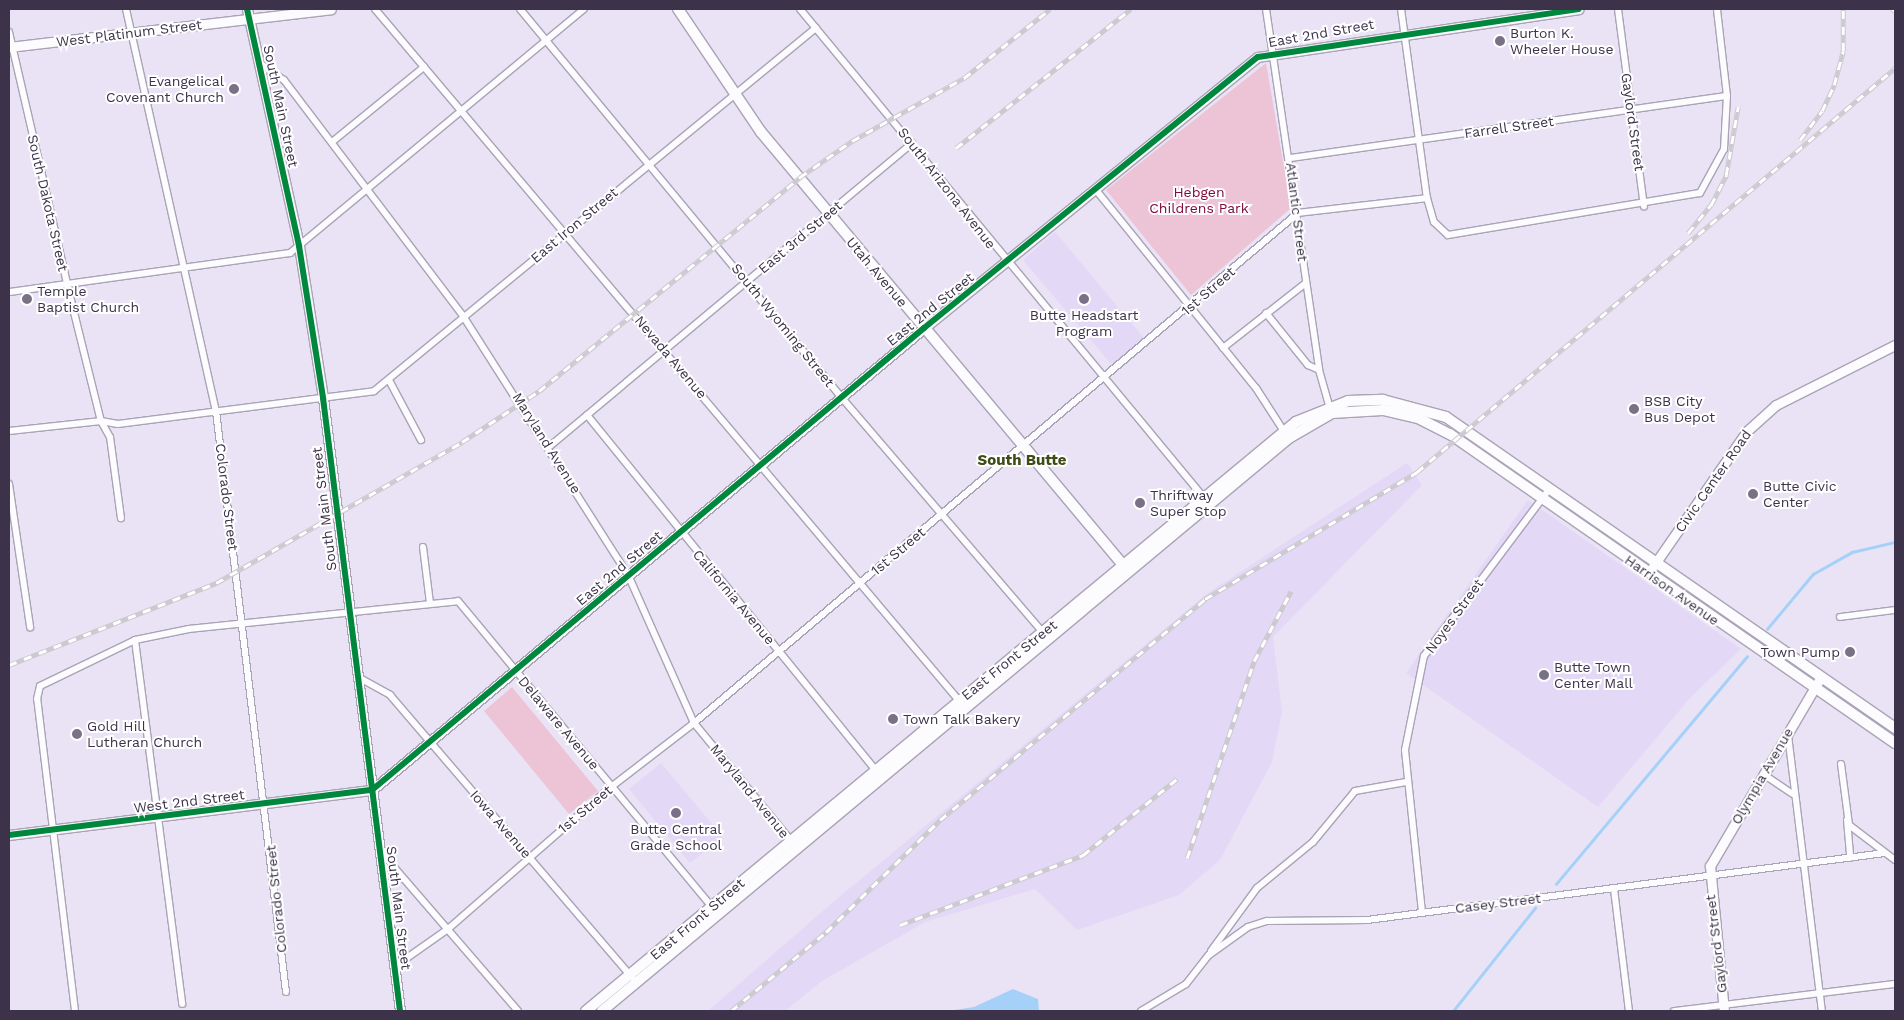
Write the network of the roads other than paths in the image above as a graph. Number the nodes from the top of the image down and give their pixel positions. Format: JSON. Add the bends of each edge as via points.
{"nodes":[{"id":1,"x":126,"y":9,"type":"edge"},
{"id":2,"x":246,"y":9,"type":"edge"},
{"id":3,"x":332,"y":9,"type":"edge"},
{"id":4,"x":375,"y":9,"type":"edge"},
{"id":5,"x":520,"y":9,"type":"edge"},
{"id":6,"x":584,"y":9,"type":"edge"},
{"id":7,"x":678,"y":9,"type":"edge"},
{"id":8,"x":800,"y":9,"type":"edge"},
{"id":9,"x":1266,"y":9,"type":"edge"},
{"id":10,"x":1402,"y":9,"type":"edge"},
{"id":11,"x":1578,"y":9,"type":"edge"},
{"id":12,"x":1618,"y":9,"type":"edge"},
{"id":13,"x":1717,"y":9,"type":"edge"},
{"id":14,"x":249,"y":19,"type":"junction"},
{"id":15,"x":816,"y":28,"type":"junction"},
{"id":16,"x":1405,"y":31,"type":"junction"},
{"id":17,"x":9,"y":32,"type":"edge"},
{"id":18,"x":132,"y":33,"type":"junction"},
{"id":19,"x":545,"y":40,"type":"junction"},
{"id":20,"x":10,"y":47,"type":"edge"},
{"id":21,"x":1275,"y":52,"type":"junction"},
{"id":22,"x":258,"y":62,"type":"junction"},
{"id":23,"x":424,"y":67,"type":"junction"},
{"id":24,"x":1727,"y":96,"type":"junction"},
{"id":25,"x":733,"y":97,"type":"junction"},
{"id":26,"x":1631,"y":109,"type":"junction"},
{"id":27,"x":459,"y":111,"type":"junction"},
{"id":28,"x":1420,"y":139,"type":"junction"},
{"id":29,"x":332,"y":142,"type":"junction"},
{"id":30,"x":912,"y":143,"type":"junction"},
{"id":31,"x":1290,"y":158,"type":"junction"},
{"id":32,"x":648,"y":163,"type":"junction"},
{"id":33,"x":366,"y":188,"type":"junction"},
{"id":34,"x":1096,"y":190,"type":"junction"},
{"id":35,"x":1427,"y":198,"type":"junction"},
{"id":36,"x":1644,"y":206,"type":"junction"},
{"id":37,"x":828,"y":213,"type":"junction"},
{"id":38,"x":1298,"y":213,"type":"junction"},
{"id":39,"x":563,"y":234,"type":"junction"},
{"id":40,"x":299,"y":246,"type":"junction"},
{"id":41,"x":1006,"y":262,"type":"junction"},
{"id":42,"x":184,"y":268,"type":"junction"},
{"id":43,"x":747,"y":281,"type":"junction"},
{"id":44,"x":1306,"y":282,"type":"junction"},
{"id":45,"x":67,"y":284,"type":"junction"},
{"id":46,"x":9,"y":292,"type":"edge"},
{"id":47,"x":1190,"y":306,"type":"junction"},
{"id":48,"x":1266,"y":313,"type":"junction"},
{"id":49,"x":463,"y":316,"type":"junction"},
{"id":50,"x":924,"y":328,"type":"junction"},
{"id":51,"x":1895,"y":345,"type":"edge"},
{"id":52,"x":1223,"y":348,"type":"junction"},
{"id":53,"x":666,"y":349,"type":"junction"},
{"id":54,"x":1318,"y":370,"type":"junction"},
{"id":55,"x":1104,"y":379,"type":"junction"},
{"id":56,"x":390,"y":382,"type":"junction"},
{"id":57,"x":323,"y":398,"type":"junction"},
{"id":58,"x":842,"y":398,"type":"junction"},
{"id":59,"x":1330,"y":410,"type":"junction"},
{"id":60,"x":216,"y":412,"type":"junction"},
{"id":61,"x":587,"y":415,"type":"junction"},
{"id":62,"x":102,"y":421,"type":"junction"},
{"id":63,"x":1462,"y":427,"type":"joint"},
{"id":64,"x":9,"y":431,"type":"edge"},
{"id":65,"x":1450,"y":434,"type":"joint"},
{"id":66,"x":1286,"y":435,"type":"junction"},
{"id":67,"x":421,"y":440,"type":"dead end"},
{"id":68,"x":1463,"y":443,"type":"junction"},
{"id":69,"x":550,"y":446,"type":"junction"},
{"id":70,"x":1023,"y":446,"type":"junction"},
{"id":71,"x":1511,"y":460,"type":"junction"},
{"id":72,"x":762,"y":465,"type":"junction"},
{"id":73,"x":9,"y":484,"type":"edge"},
{"id":74,"x":1550,"y":488,"type":"junction"},
{"id":75,"x":1541,"y":499,"type":"junction"},
{"id":76,"x":1207,"y":501,"type":"junction"},
{"id":77,"x":942,"y":514,"type":"junction"},
{"id":78,"x":121,"y":518,"type":"dead end"},
{"id":79,"x":681,"y":532,"type":"junction"},
{"id":80,"x":423,"y":547,"type":"dead end"},
{"id":81,"x":1656,"y":562,"type":"junction"},
{"id":82,"x":1126,"y":569,"type":"junction"},
{"id":83,"x":1648,"y":574,"type":"junction"},
{"id":84,"x":629,"y":577,"type":"junction"},
{"id":85,"x":860,"y":582,"type":"junction"},
{"id":86,"x":430,"y":604,"type":"junction"},
{"id":87,"x":1895,"y":610,"type":"edge"},
{"id":88,"x":349,"y":612,"type":"junction"},
{"id":89,"x":1840,"y":617,"type":"dead end"},
{"id":90,"x":244,"y":622,"type":"junction"},
{"id":91,"x":30,"y":627,"type":"dead end"},
{"id":92,"x":1046,"y":635,"type":"junction"},
{"id":93,"x":135,"y":640,"type":"junction"},
{"id":94,"x":778,"y":650,"type":"junction"},
{"id":95,"x":515,"y":670,"type":"junction"},
{"id":96,"x":358,"y":677,"type":"junction"},
{"id":97,"x":1821,"y":677,"type":"junction"},
{"id":98,"x":1813,"y":688,"type":"junction"},
{"id":99,"x":962,"y":704,"type":"junction"},
{"id":100,"x":694,"y":723,"type":"junction"},
{"id":101,"x":1895,"y":728,"type":"edge"},
{"id":102,"x":1787,"y":732,"type":"junction"},
{"id":103,"x":432,"y":743,"type":"junction"},
{"id":104,"x":1895,"y":743,"type":"edge"},
{"id":105,"x":1841,"y":764,"type":"dead end"},
{"id":106,"x":879,"y":774,"type":"junction"},
{"id":107,"x":1762,"y":774,"type":"junction"},
{"id":108,"x":1406,"y":782,"type":"junction"},
{"id":109,"x":611,"y":787,"type":"junction"},
{"id":110,"x":372,"y":790,"type":"junction"},
{"id":111,"x":1793,"y":794,"type":"junction"},
{"id":112,"x":266,"y":804,"type":"junction"},
{"id":113,"x":160,"y":817,"type":"junction"},
{"id":114,"x":1847,"y":819,"type":"junction"},
{"id":115,"x":53,"y":829,"type":"junction"},
{"id":116,"x":9,"y":835,"type":"edge"},
{"id":117,"x":794,"y":845,"type":"junction"},
{"id":118,"x":379,"y":850,"type":"junction"},
{"id":119,"x":1885,"y":853,"type":"junction"},
{"id":120,"x":529,"y":856,"type":"junction"},
{"id":121,"x":1850,"y":858,"type":"junction"},
{"id":122,"x":1895,"y":860,"type":"edge"},
{"id":123,"x":1801,"y":865,"type":"junction"},
{"id":124,"x":1708,"y":877,"type":"junction"},
{"id":125,"x":1614,"y":889,"type":"junction"},
{"id":126,"x":715,"y":910,"type":"junction"},
{"id":127,"x":1422,"y":912,"type":"junction"},
{"id":128,"x":448,"y":928,"type":"junction"},
{"id":129,"x":1209,"y":955,"type":"junction"},
{"id":130,"x":394,"y":968,"type":"junction"},
{"id":131,"x":633,"y":978,"type":"junction"},
{"id":132,"x":1895,"y":984,"type":"edge"},
{"id":133,"x":286,"y":992,"type":"dead end"},
{"id":134,"x":1820,"y":994,"type":"junction"},
{"id":135,"x":182,"y":1004,"type":"dead end"},
{"id":136,"x":1723,"y":1008,"type":"edge"},
{"id":137,"x":74,"y":1011,"type":"edge"},
{"id":138,"x":400,"y":1011,"type":"edge"},
{"id":139,"x":518,"y":1011,"type":"edge"},
{"id":140,"x":586,"y":1011,"type":"edge"},
{"id":141,"x":602,"y":1011,"type":"edge"},
{"id":142,"x":1141,"y":1011,"type":"edge"},
{"id":143,"x":1629,"y":1011,"type":"edge"},
{"id":144,"x":1674,"y":1011,"type":"edge"},
{"id":145,"x":1822,"y":1011,"type":"edge"}],
"edges":[{"from":1,"to":18,"type":"street","name":"Colorado Street"},
{"from":2,"to":14,"type":"street","name":"South Main Street"},
{"from":3,"to":14,"type":"street","name":"West Platinum Street"},
{"from":4,"to":23,"type":"street","name":"Nevada Avenue"},
{"from":5,"to":19,"type":"street","name":"South Wyoming Street"},
{"from":6,"to":19,"type":"street"},
{"from":7,"to":25,"type":"main road","name":"Utah Avenue"},
{"from":8,"to":15,"type":"street","name":"South Arizona Avenue"},
{"from":9,"to":21,"type":"street","name":"Atlantic Street"},
{"from":10,"to":16,"type":"street"},
{"from":11,"to":16,"type":"street","name":"East 2nd Street"},
{"from":12,"to":26,"type":"street","name":"Gaylord Street"},
{"from":13,"to":24,"type":"street"},
{"from":14,"to":18,"type":"street","name":"West Platinum Street"},
{"from":14,"to":22,"type":"street","name":"South Main Street"},
{"from":15,"to":25,"type":"street","name":"East Iron Street"},
{"from":15,"to":30,"type":"street","name":"South Arizona Avenue"},
{"from":16,"to":21,"type":"street","name":"East 2nd Street"},
{"from":16,"to":28,"type":"street"},
{"from":17,"to":20,"type":"street","name":"South Dakota Street"},
{"from":18,"to":20,"type":"street","name":"West Platinum Street"},
{"from":18,"to":42,"type":"street","name":"Colorado Street"},
{"from":19,"to":27,"type":"street"},
{"from":19,"to":32,"type":"street","name":"South Wyoming Street"},
{"from":20,"to":45,"type":"street","name":"South Dakota Street"},
{"from":21,"to":31,"type":"street","name":"Atlantic Street"},
{"from":21,"to":34,"type":"street","name":"East 2nd Street","via":[[1244,66]]},
{"from":22,"to":29,"type":"street","name":"Maryland Avenue","via":[[284,80]]},
{"from":22,"to":40,"type":"street","name":"South Main Street"},
{"from":23,"to":27,"type":"street","name":"Nevada Avenue"},
{"from":23,"to":29,"type":"street"},
{"from":24,"to":26,"type":"street","name":"Farrell Street"},
{"from":24,"to":36,"type":"street","via":[[1724,149],[1700,193]]},
{"from":25,"to":32,"type":"street","name":"East Iron Street"},
{"from":25,"to":37,"type":"main road","name":"Utah Avenue"},
{"from":26,"to":28,"type":"street","name":"Farrell Street"},
{"from":26,"to":36,"type":"street","name":"Gaylord Street"},
{"from":27,"to":33,"type":"street"},
{"from":27,"to":39,"type":"street","name":"Nevada Avenue"},
{"from":28,"to":31,"type":"street","name":"Farrell Street"},
{"from":28,"to":35,"type":"street"},
{"from":29,"to":33,"type":"street","name":"Maryland Avenue"},
{"from":30,"to":37,"type":"street","name":"East 3rd Street"},
{"from":30,"to":41,"type":"street","name":"South Arizona Avenue"},
{"from":31,"to":38,"type":"street","name":"Atlantic Street"},
{"from":32,"to":39,"type":"street","name":"East Iron Street"},
{"from":32,"to":43,"type":"street","name":"South Wyoming Street"},
{"from":33,"to":40,"type":"street"},
{"from":33,"to":49,"type":"street","name":"Maryland Avenue"},
{"from":34,"to":41,"type":"street","name":"East 2nd Street"},
{"from":34,"to":47,"type":"street"},
{"from":35,"to":36,"type":"street","via":[[1434,222],[1448,236]]},
{"from":35,"to":38,"type":"street"},
{"from":37,"to":43,"type":"street","name":"East 3rd Street"},
{"from":37,"to":50,"type":"main road","name":"Utah Avenue"},
{"from":38,"to":44,"type":"street","name":"Atlantic Street"},
{"from":38,"to":47,"type":"street","name":"1st Street"},
{"from":39,"to":49,"type":"street","name":"East Iron Street"},
{"from":39,"to":53,"type":"street","name":"Nevada Avenue"},
{"from":40,"to":42,"type":"street","via":[[290,254]]},
{"from":40,"to":57,"type":"street","name":"South Main Street"},
{"from":41,"to":50,"type":"street","name":"East 2nd Street"},
{"from":41,"to":55,"type":"street","name":"South Arizona Avenue"},
{"from":42,"to":45,"type":"street"},
{"from":42,"to":60,"type":"street","name":"Colorado Street"},
{"from":43,"to":53,"type":"street","name":"East 3rd Street"},
{"from":43,"to":58,"type":"street","name":"South Wyoming Street"},
{"from":44,"to":48,"type":"street"},
{"from":44,"to":54,"type":"street","name":"Atlantic Street"},
{"from":45,"to":46,"type":"street"},
{"from":45,"to":62,"type":"street","name":"South Dakota Street"},
{"from":47,"to":52,"type":"street"},
{"from":47,"to":55,"type":"street","name":"1st Street"},
{"from":48,"to":52,"type":"street"},
{"from":48,"to":54,"type":"street","via":[[1308,365]]},
{"from":49,"to":56,"type":"street","name":"East Iron Street"},
{"from":49,"to":69,"type":"street","name":"Maryland Avenue"},
{"from":50,"to":58,"type":"street","name":"East 2nd Street"},
{"from":50,"to":70,"type":"main road","name":"Utah Avenue"},
{"from":51,"to":81,"type":"street","name":"Civic Center Road","via":[[1776,405],[1747,431]]},
{"from":52,"to":66,"type":"street"},
{"from":53,"to":61,"type":"street","name":"East 3rd Street"},
{"from":53,"to":72,"type":"street","name":"Nevada Avenue"},
{"from":54,"to":59,"type":"street","name":"Atlantic Street"},
{"from":55,"to":70,"type":"street","name":"1st Street"},
{"from":55,"to":76,"type":"street","name":"South Arizona Avenue"},
{"from":56,"to":57,"type":"street","name":"East Iron Street","via":[[374,391]]},
{"from":56,"to":67,"type":"street"},
{"from":57,"to":60,"type":"street","name":"East Iron Street"},
{"from":57,"to":88,"type":"street","name":"South Main Street"},
{"from":58,"to":72,"type":"street","name":"East 2nd Street"},
{"from":58,"to":77,"type":"street","name":"South Wyoming Street"},
{"from":59,"to":63,"type":"main road","name":"East Front Street","via":[[1384,400],[1421,408]]},
{"from":59,"to":65,"type":"main road","name":"East Front Street","via":[[1383,410],[1418,418]]},
{"from":59,"to":66,"type":"main road","name":"East Front Street"},
{"from":60,"to":62,"type":"street","name":"East Iron Street","via":[[118,424]]},
{"from":60,"to":90,"type":"street","name":"Colorado Street"},
{"from":61,"to":69,"type":"street","name":"East 3rd Street"},
{"from":61,"to":79,"type":"street","name":"California Avenue"},
{"from":62,"to":64,"type":"street","name":"East Iron Street"},
{"from":62,"to":78,"type":"street","name":"South Dakota Street","via":[[110,437]]},
{"from":63,"to":71,"type":"main road","name":"Harrison Avenue"},
{"from":65,"to":68,"type":"main road","name":"Harrison Avenue"},
{"from":66,"to":76,"type":"main road","name":"East Front Street"},
{"from":68,"to":71,"type":"main road","via":[[1503,464]]},
{"from":68,"to":75,"type":"main road","name":"Harrison Avenue"},
{"from":69,"to":84,"type":"street","name":"Maryland Avenue"},
{"from":70,"to":77,"type":"street","name":"1st Street"},
{"from":70,"to":82,"type":"main road","name":"Utah Avenue"},
{"from":71,"to":74,"type":"main road","name":"Harrison Avenue"},
{"from":72,"to":79,"type":"street","name":"East 2nd Street"},
{"from":72,"to":85,"type":"street","name":"Nevada Avenue"},
{"from":73,"to":91,"type":"street"},
{"from":74,"to":75,"type":"street","name":"Noyes Street"},
{"from":74,"to":81,"type":"main road","name":"Harrison Avenue"},
{"from":75,"to":83,"type":"main road","name":"Harrison Avenue"},
{"from":75,"to":108,"type":"street","name":"Noyes Street","via":[[1424,656],[1405,750]]},
{"from":76,"to":82,"type":"main road","name":"East Front Street"},
{"from":77,"to":85,"type":"street","name":"1st Street"},
{"from":77,"to":92,"type":"street","name":"South Wyoming Street"},
{"from":79,"to":84,"type":"street","name":"East 2nd Street"},
{"from":79,"to":94,"type":"street","name":"California Avenue"},
{"from":80,"to":86,"type":"street"},
{"from":81,"to":83,"type":"street","name":"Civic Center Road"},
{"from":81,"to":97,"type":"main road","name":"Harrison Avenue"},
{"from":82,"to":92,"type":"main road","name":"East Front Street"},
{"from":83,"to":98,"type":"main road","name":"Harrison Avenue"},
{"from":84,"to":95,"type":"street","name":"East 2nd Street"},
{"from":84,"to":100,"type":"street","name":"Maryland Avenue"},
{"from":85,"to":94,"type":"street","name":"1st Street"},
{"from":85,"to":99,"type":"street","name":"Nevada Avenue"},
{"from":86,"to":88,"type":"street"},
{"from":86,"to":95,"type":"street","name":"Delaware Avenue","via":[[458,601]]},
{"from":87,"to":89,"type":"street"},
{"from":88,"to":90,"type":"street"},
{"from":88,"to":96,"type":"street","name":"South Main Street"},
{"from":90,"to":93,"type":"street"},
{"from":90,"to":112,"type":"street","name":"Colorado Street"},
{"from":92,"to":99,"type":"main road","name":"East Front Street"},
{"from":93,"to":113,"type":"street"},
{"from":93,"to":115,"type":"street","via":[[40,686],[37,699]]},
{"from":94,"to":100,"type":"street","name":"1st Street"},
{"from":94,"to":106,"type":"street","name":"California Avenue"},
{"from":95,"to":103,"type":"street","name":"East 2nd Street"},
{"from":95,"to":109,"type":"street","name":"Delaware Avenue"},
{"from":96,"to":103,"type":"street","name":"Iowa Avenue","via":[[390,695]]},
{"from":96,"to":110,"type":"street","name":"South Main Street"},
{"from":97,"to":98,"type":"street","name":"Olympia Avenue"},
{"from":97,"to":101,"type":"main road","name":"Harrison Avenue"},
{"from":98,"to":102,"type":"street","name":"Olympia Avenue"},
{"from":98,"to":104,"type":"main road","name":"Harrison Avenue"},
{"from":99,"to":106,"type":"main road","name":"East Front Street"},
{"from":100,"to":109,"type":"street","name":"1st Street"},
{"from":100,"to":117,"type":"street","name":"Maryland Avenue"},
{"from":102,"to":107,"type":"street","name":"Olympia Avenue"},
{"from":102,"to":111,"type":"street"},
{"from":103,"to":110,"type":"street","name":"East 2nd Street"},
{"from":103,"to":120,"type":"street","name":"Iowa Avenue"},
{"from":105,"to":114,"type":"street"},
{"from":106,"to":117,"type":"main road","name":"East Front Street"},
{"from":107,"to":111,"type":"street"},
{"from":107,"to":124,"type":"street","name":"Olympia Avenue","via":[[1712,861]]},
{"from":108,"to":127,"type":"street","name":"Noyes Street"},
{"from":108,"to":129,"type":"street","via":[[1355,791],[1313,842],[1257,888]]},
{"from":109,"to":120,"type":"street","name":"1st Street"},
{"from":109,"to":126,"type":"street","name":"Delaware Avenue"},
{"from":110,"to":112,"type":"street","name":"West 2nd Street"},
{"from":110,"to":118,"type":"street","name":"South Main Street"},
{"from":111,"to":123,"type":"street"},
{"from":112,"to":113,"type":"street","name":"West 2nd Street"},
{"from":112,"to":133,"type":"street","name":"Colorado Street"},
{"from":113,"to":115,"type":"street","name":"West 2nd Street"},
{"from":113,"to":135,"type":"street"},
{"from":114,"to":119,"type":"street","via":[[1856,832]]},
{"from":114,"to":121,"type":"street"},
{"from":115,"to":116,"type":"street","name":"West 2nd Street"},
{"from":115,"to":137,"type":"street"},
{"from":117,"to":126,"type":"main road","name":"East Front Street"},
{"from":118,"to":128,"type":"street"},
{"from":118,"to":130,"type":"street","name":"South Main Street"},
{"from":119,"to":121,"type":"street","name":"Casey Street"},
{"from":119,"to":122,"type":"street"},
{"from":120,"to":128,"type":"street","name":"1st Street"},
{"from":120,"to":131,"type":"street","name":"Iowa Avenue"},
{"from":121,"to":123,"type":"street","name":"Casey Street"},
{"from":123,"to":124,"type":"street","name":"Casey Street"},
{"from":123,"to":134,"type":"street"},
{"from":124,"to":125,"type":"street","name":"Casey Street"},
{"from":124,"to":136,"type":"street","name":"Gaylord Street"},
{"from":125,"to":127,"type":"street","name":"Casey Street"},
{"from":125,"to":143,"type":"street"},
{"from":126,"to":131,"type":"main road","name":"East Front Street"},
{"from":127,"to":129,"type":"street","name":"Casey Street","via":[[1326,923],[1267,921],[1248,926]]},
{"from":128,"to":130,"type":"street","name":"1st Street"},
{"from":128,"to":139,"type":"street"},
{"from":129,"to":142,"type":"street","name":"Casey Street","via":[[1186,984]]},
{"from":130,"to":138,"type":"street","name":"South Main Street"},
{"from":131,"to":140,"type":"main road","name":"East Front Street"},
{"from":131,"to":141,"type":"main road","name":"East Front Street"},
{"from":132,"to":134,"type":"street"},
{"from":134,"to":136,"type":"street"},
{"from":134,"to":145,"type":"street"},
{"from":136,"to":144,"type":"street"}]}
